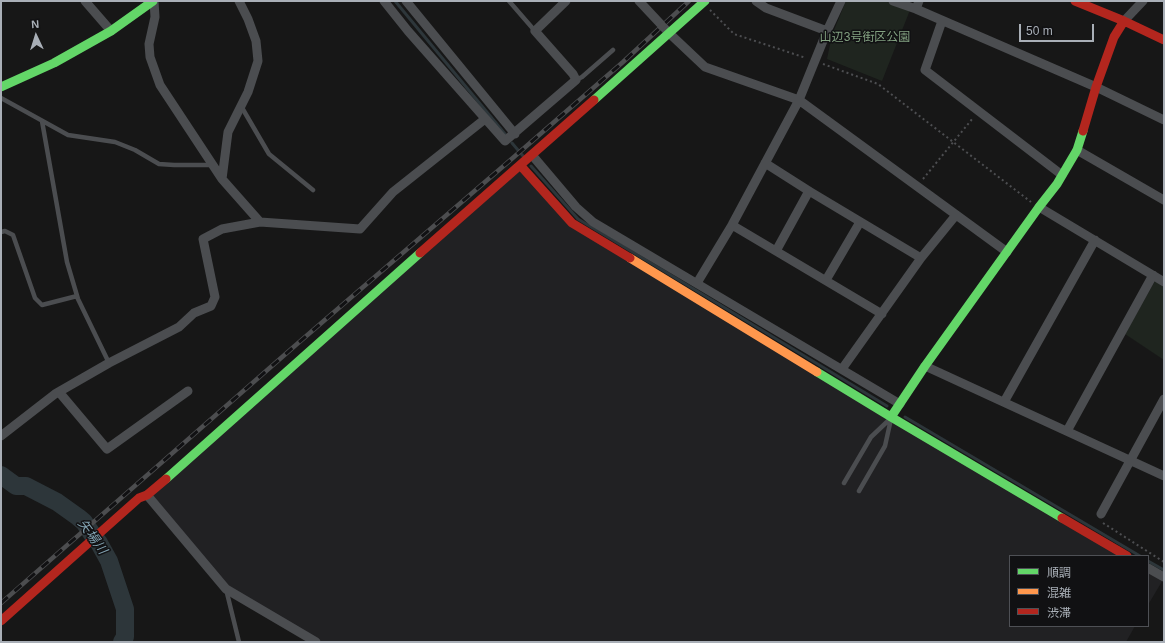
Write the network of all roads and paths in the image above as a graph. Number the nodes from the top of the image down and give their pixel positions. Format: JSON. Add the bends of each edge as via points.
{"nodes":[{"id":1,"x":85,"y":1,"type":"edge"},
{"id":2,"x":154,"y":1,"type":"edge"},
{"id":3,"x":239,"y":1,"type":"edge"},
{"id":4,"x":384,"y":1,"type":"edge"},
{"id":5,"x":406,"y":1,"type":"edge"},
{"id":6,"x":509,"y":1,"type":"edge"},
{"id":7,"x":566,"y":1,"type":"edge"},
{"id":8,"x":639,"y":1,"type":"edge"},
{"id":9,"x":756,"y":1,"type":"edge"},
{"id":10,"x":841,"y":1,"type":"edge"},
{"id":11,"x":893,"y":1,"type":"edge"},
{"id":12,"x":1075,"y":1,"type":"edge"},
{"id":13,"x":1143,"y":1,"type":"edge"},
{"id":14,"x":704,"y":2,"type":"edge"},
{"id":15,"x":917,"y":5,"type":"edge"},
{"id":16,"x":942,"y":21,"type":"junction"},
{"id":17,"x":1124,"y":21,"type":"junction"},
{"id":18,"x":111,"y":31,"type":"junction"},
{"id":19,"x":827,"y":31,"type":"junction"},
{"id":20,"x":535,"y":32,"type":"junction"},
{"id":21,"x":669,"y":33,"type":"junction"},
{"id":22,"x":1164,"y":40,"type":"edge"},
{"id":23,"x":613,"y":50,"type":"dead end"},
{"id":24,"x":815,"y":61,"type":"junction"},
{"id":25,"x":576,"y":80,"type":"junction"},
{"id":26,"x":1,"y":87,"type":"edge"},
{"id":27,"x":1096,"y":87,"type":"junction"},
{"id":28,"x":1,"y":98,"type":"edge"},
{"id":29,"x":799,"y":100,"type":"junction"},
{"id":30,"x":241,"y":106,"type":"junction"},
{"id":31,"x":978,"y":111,"type":"junction"},
{"id":32,"x":485,"y":119,"type":"junction"},
{"id":33,"x":1164,"y":120,"type":"edge"},
{"id":34,"x":42,"y":121,"type":"junction"},
{"id":35,"x":515,"y":134,"type":"junction"},
{"id":36,"x":953,"y":141,"type":"junction"},
{"id":37,"x":1076,"y":150,"type":"junction"},
{"id":38,"x":532,"y":155,"type":"junction"},
{"id":39,"x":765,"y":163,"type":"junction"},
{"id":40,"x":213,"y":165,"type":"junction"},
{"id":41,"x":520,"y":165,"type":"junction"},
{"id":42,"x":1062,"y":176,"type":"junction"},
{"id":43,"x":222,"y":179,"type":"junction"},
{"id":44,"x":917,"y":187,"type":"junction"},
{"id":45,"x":312,"y":190,"type":"dead end"},
{"id":46,"x":809,"y":191,"type":"junction"},
{"id":47,"x":1164,"y":200,"type":"edge"},
{"id":48,"x":1038,"y":207,"type":"junction"},
{"id":49,"x":956,"y":215,"type":"junction"},
{"id":50,"x":260,"y":222,"type":"junction"},
{"id":51,"x":860,"y":222,"type":"junction"},
{"id":52,"x":732,"y":225,"type":"junction"},
{"id":53,"x":1,"y":232,"type":"edge"},
{"id":54,"x":1095,"y":240,"type":"junction"},
{"id":55,"x":776,"y":252,"type":"junction"},
{"id":56,"x":1007,"y":252,"type":"junction"},
{"id":57,"x":921,"y":258,"type":"junction"},
{"id":58,"x":1153,"y":275,"type":"junction"},
{"id":59,"x":826,"y":280,"type":"junction"},
{"id":60,"x":1164,"y":282,"type":"edge"},
{"id":61,"x":697,"y":283,"type":"junction"},
{"id":62,"x":78,"y":296,"type":"junction"},
{"id":63,"x":882,"y":314,"type":"junction"},
{"id":64,"x":109,"y":363,"type":"junction"},
{"id":65,"x":925,"y":366,"type":"junction"},
{"id":66,"x":842,"y":370,"type":"junction"},
{"id":67,"x":188,"y":391,"type":"dead end"},
{"id":68,"x":59,"y":392,"type":"junction"},
{"id":69,"x":1164,"y":399,"type":"edge"},
{"id":70,"x":1004,"y":402,"type":"junction"},
{"id":71,"x":900,"y":404,"type":"junction"},
{"id":72,"x":891,"y":418,"type":"junction"},
{"id":73,"x":1067,"y":431,"type":"junction"},
{"id":74,"x":1,"y":436,"type":"edge"},
{"id":75,"x":1130,"y":462,"type":"junction"},
{"id":76,"x":1164,"y":476,"type":"edge"},
{"id":77,"x":844,"y":483,"type":"dead end"},
{"id":78,"x":859,"y":491,"type":"dead end"},
{"id":79,"x":148,"y":495,"type":"junction"},
{"id":80,"x":1101,"y":514,"type":"joint"},
{"id":81,"x":1125,"y":555,"type":"edge"},
{"id":82,"x":1164,"y":562,"type":"edge"},
{"id":83,"x":1149,"y":569,"type":"edge"},
{"id":84,"x":1164,"y":577,"type":"edge"},
{"id":85,"x":226,"y":589,"type":"junction"},
{"id":86,"x":1,"y":620,"type":"edge"},
{"id":87,"x":239,"y":642,"type":"edge"},
{"id":88,"x":316,"y":642,"type":"edge"}],
"edges":[{"from":1,"to":18,"type":"street"},
{"from":2,"to":18,"type":"street"},
{"from":2,"to":40,"type":"street","via":[[155,17],[149,44],[150,57],[160,85]]},
{"from":3,"to":30,"type":"street","via":[[256,41],[258,61]]},
{"from":4,"to":32,"type":"street"},
{"from":5,"to":35,"type":"street"},
{"from":6,"to":20,"type":"lane"},
{"from":7,"to":20,"type":"street"},
{"from":8,"to":21,"type":"street"},
{"from":9,"to":19,"type":"street","via":[[766,8]]},
{"from":10,"to":19,"type":"street"},
{"from":11,"to":15,"type":"street"},
{"from":12,"to":17,"type":"street"},
{"from":13,"to":17,"type":"street"},
{"from":14,"to":21,"type":"street"},
{"from":14,"to":24,"type":"path","via":[[734,34]]},
{"from":15,"to":16,"type":"street"},
{"from":16,"to":27,"type":"street"},
{"from":16,"to":31,"type":"street","via":[[925,70]]},
{"from":17,"to":22,"type":"street"},
{"from":17,"to":27,"type":"street","via":[[1114,37]]},
{"from":18,"to":26,"type":"street","via":[[54,63]]},
{"from":19,"to":24,"type":"street"},
{"from":20,"to":25,"type":"street"},
{"from":21,"to":29,"type":"street","via":[[705,68]]},
{"from":21,"to":38,"type":"street"},
{"from":23,"to":25,"type":"lane"},
{"from":24,"to":29,"type":"street"},
{"from":24,"to":36,"type":"path","via":[[878,84]]},
{"from":25,"to":35,"type":"street"},
{"from":27,"to":33,"type":"street"},
{"from":27,"to":37,"type":"street"},
{"from":28,"to":34,"type":"lane"},
{"from":29,"to":39,"type":"street"},
{"from":29,"to":44,"type":"street"},
{"from":30,"to":43,"type":"street","via":[[228,132]]},
{"from":30,"to":45,"type":"lane","via":[[269,154]]},
{"from":31,"to":36,"type":"path"},
{"from":31,"to":42,"type":"street"},
{"from":32,"to":35,"type":"street","via":[[505,141]]},
{"from":32,"to":50,"type":"street","via":[[393,192],[360,229]]},
{"from":34,"to":40,"type":"lane","via":[[68,135],[115,142],[159,164]]},
{"from":34,"to":62,"type":"lane","via":[[67,262]]},
{"from":36,"to":44,"type":"path"},
{"from":36,"to":48,"type":"path"},
{"from":37,"to":42,"type":"street"},
{"from":37,"to":47,"type":"street"},
{"from":38,"to":41,"type":"street"},
{"from":38,"to":61,"type":"street","via":[[576,207],[593,222]]},
{"from":39,"to":46,"type":"street"},
{"from":39,"to":52,"type":"street"},
{"from":40,"to":43,"type":"street"},
{"from":41,"to":72,"type":"street","via":[[572,223]]},
{"from":41,"to":79,"type":"street"},
{"from":42,"to":48,"type":"street"},
{"from":43,"to":50,"type":"street"},
{"from":44,"to":49,"type":"street"},
{"from":46,"to":51,"type":"street"},
{"from":46,"to":55,"type":"street"},
{"from":48,"to":54,"type":"street"},
{"from":48,"to":56,"type":"street"},
{"from":49,"to":56,"type":"street"},
{"from":49,"to":57,"type":"street"},
{"from":50,"to":64,"type":"street","via":[[222,229],[204,239],[215,297],[211,306],[194,313],[179,327]]},
{"from":51,"to":57,"type":"street"},
{"from":51,"to":59,"type":"street"},
{"from":52,"to":55,"type":"street"},
{"from":52,"to":61,"type":"street"},
{"from":53,"to":62,"type":"lane","via":[[13,235],[36,298],[42,305]]},
{"from":54,"to":58,"type":"street"},
{"from":54,"to":70,"type":"street"},
{"from":55,"to":59,"type":"street"},
{"from":56,"to":65,"type":"street"},
{"from":57,"to":63,"type":"street"},
{"from":58,"to":60,"type":"street"},
{"from":58,"to":73,"type":"street"},
{"from":59,"to":63,"type":"street"},
{"from":61,"to":66,"type":"street"},
{"from":62,"to":64,"type":"lane"},
{"from":63,"to":66,"type":"street"},
{"from":64,"to":68,"type":"street"},
{"from":65,"to":70,"type":"street"},
{"from":65,"to":71,"type":"street"},
{"from":66,"to":71,"type":"street"},
{"from":67,"to":68,"type":"street","via":[[107,449]]},
{"from":68,"to":74,"type":"street"},
{"from":69,"to":75,"type":"street"},
{"from":70,"to":73,"type":"street"},
{"from":71,"to":72,"type":"street"},
{"from":72,"to":77,"type":"lane","via":[[871,437]]},
{"from":72,"to":78,"type":"lane","via":[[885,446]]},
{"from":72,"to":81,"type":"street"},
{"from":73,"to":75,"type":"street"},
{"from":75,"to":76,"type":"street"},
{"from":75,"to":80,"type":"street"},
{"from":79,"to":85,"type":"street"},
{"from":79,"to":86,"type":"street","via":[[139,498]]},
{"from":80,"to":82,"type":"path","via":[[1103,523]]},
{"from":83,"to":84,"type":"street"},
{"from":85,"to":87,"type":"lane"},
{"from":85,"to":88,"type":"street"}]}
